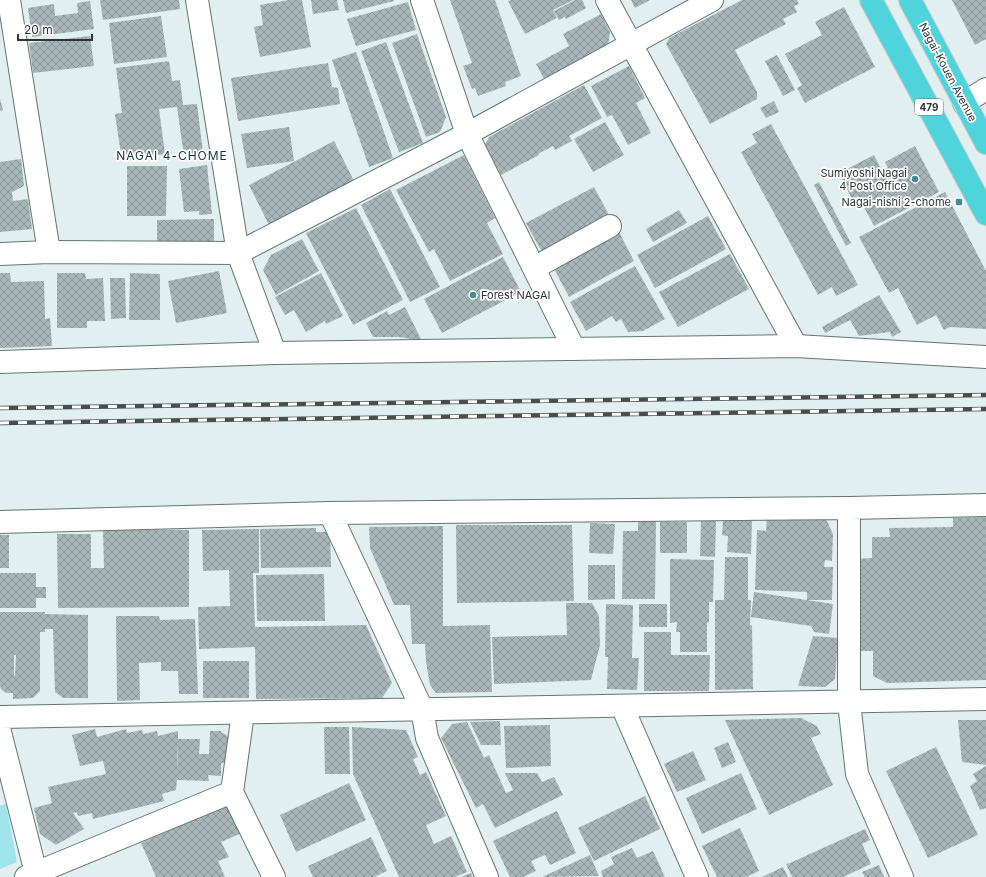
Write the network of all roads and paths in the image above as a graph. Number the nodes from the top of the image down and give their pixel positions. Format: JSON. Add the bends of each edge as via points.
{"nodes":[{"id":1,"x":9,"y":0,"type":"edge"},
{"id":2,"x":197,"y":0,"type":"edge"},
{"id":3,"x":422,"y":0,"type":"edge"},
{"id":4,"x":607,"y":0,"type":"edge"},
{"id":5,"x":712,"y":0,"type":"edge"},
{"id":6,"x":872,"y":0,"type":"edge"},
{"id":7,"x":910,"y":0,"type":"edge"},
{"id":8,"x":630,"y":44,"type":"junction"},
{"id":9,"x":986,"y":89,"type":"edge"},
{"id":10,"x":964,"y":103,"type":"junction"},
{"id":11,"x":467,"y":134,"type":"junction"},
{"id":12,"x":986,"y":143,"type":"edge"},
{"id":13,"x":986,"y":214,"type":"edge"},
{"id":14,"x":610,"y":226,"type":"dead end"},
{"id":15,"x":49,"y":252,"type":"junction"},
{"id":16,"x":238,"y":253,"type":"junction"},
{"id":17,"x":0,"y":254,"type":"edge"},
{"id":18,"x":534,"y":268,"type":"junction"},
{"id":19,"x":796,"y":346,"type":"junction"},
{"id":20,"x":574,"y":349,"type":"junction"},
{"id":21,"x":275,"y":353,"type":"junction"},
{"id":22,"x":986,"y":357,"type":"edge"},
{"id":23,"x":0,"y":362,"type":"edge"},
{"id":24,"x":986,"y":505,"type":"edge"},
{"id":25,"x":849,"y":508,"type":"junction"},
{"id":26,"x":330,"y":513,"type":"junction"},
{"id":27,"x":0,"y":522,"type":"edge"},
{"id":28,"x":986,"y":700,"type":"edge"},
{"id":29,"x":849,"y":702,"type":"junction"},
{"id":30,"x":622,"y":706,"type":"junction"},
{"id":31,"x":422,"y":709,"type":"junction"},
{"id":32,"x":243,"y":712,"type":"junction"},
{"id":33,"x":0,"y":717,"type":"edge"},
{"id":34,"x":0,"y":732,"type":"edge"},
{"id":35,"x":232,"y":792,"type":"junction"},
{"id":36,"x":33,"y":876,"type":"edge"},
{"id":37,"x":274,"y":877,"type":"edge"},
{"id":38,"x":487,"y":877,"type":"edge"},
{"id":39,"x":697,"y":877,"type":"edge"},
{"id":40,"x":902,"y":877,"type":"edge"}],
"edges":[{"from":1,"to":15,"type":"street"},
{"from":2,"to":16,"type":"street"},
{"from":3,"to":11,"type":"street"},
{"from":4,"to":8,"type":"street"},
{"from":5,"to":8,"type":"street"},
{"from":6,"to":13,"type":"highway","number":"479"},
{"from":7,"to":10,"type":"highway","name":"Nagai-Kouen Avenue"},
{"from":8,"to":11,"type":"street"},
{"from":8,"to":19,"type":"street"},
{"from":9,"to":10,"type":"street"},
{"from":10,"to":12,"type":"highway","name":"Nagai-Kouen Avenue"},
{"from":11,"to":16,"type":"street"},
{"from":11,"to":18,"type":"street"},
{"from":14,"to":18,"type":"street"},
{"from":15,"to":16,"type":"street"},
{"from":15,"to":17,"type":"street"},
{"from":16,"to":21,"type":"street"},
{"from":18,"to":20,"type":"street"},
{"from":19,"to":20,"type":"street"},
{"from":19,"to":22,"type":"street"},
{"from":20,"to":21,"type":"street"},
{"from":21,"to":23,"type":"street"},
{"from":24,"to":25,"type":"street"},
{"from":25,"to":26,"type":"street"},
{"from":25,"to":29,"type":"street"},
{"from":26,"to":27,"type":"street"},
{"from":26,"to":31,"type":"street"},
{"from":28,"to":29,"type":"street"},
{"from":29,"to":30,"type":"street"},
{"from":29,"to":40,"type":"street","via":[[857,774]]},
{"from":30,"to":31,"type":"street"},
{"from":30,"to":39,"type":"street"},
{"from":31,"to":32,"type":"street"},
{"from":31,"to":38,"type":"street","via":[[427,738]]},
{"from":32,"to":33,"type":"street"},
{"from":32,"to":35,"type":"street"},
{"from":34,"to":36,"type":"street"},
{"from":35,"to":36,"type":"street"},
{"from":35,"to":37,"type":"street"}]}
